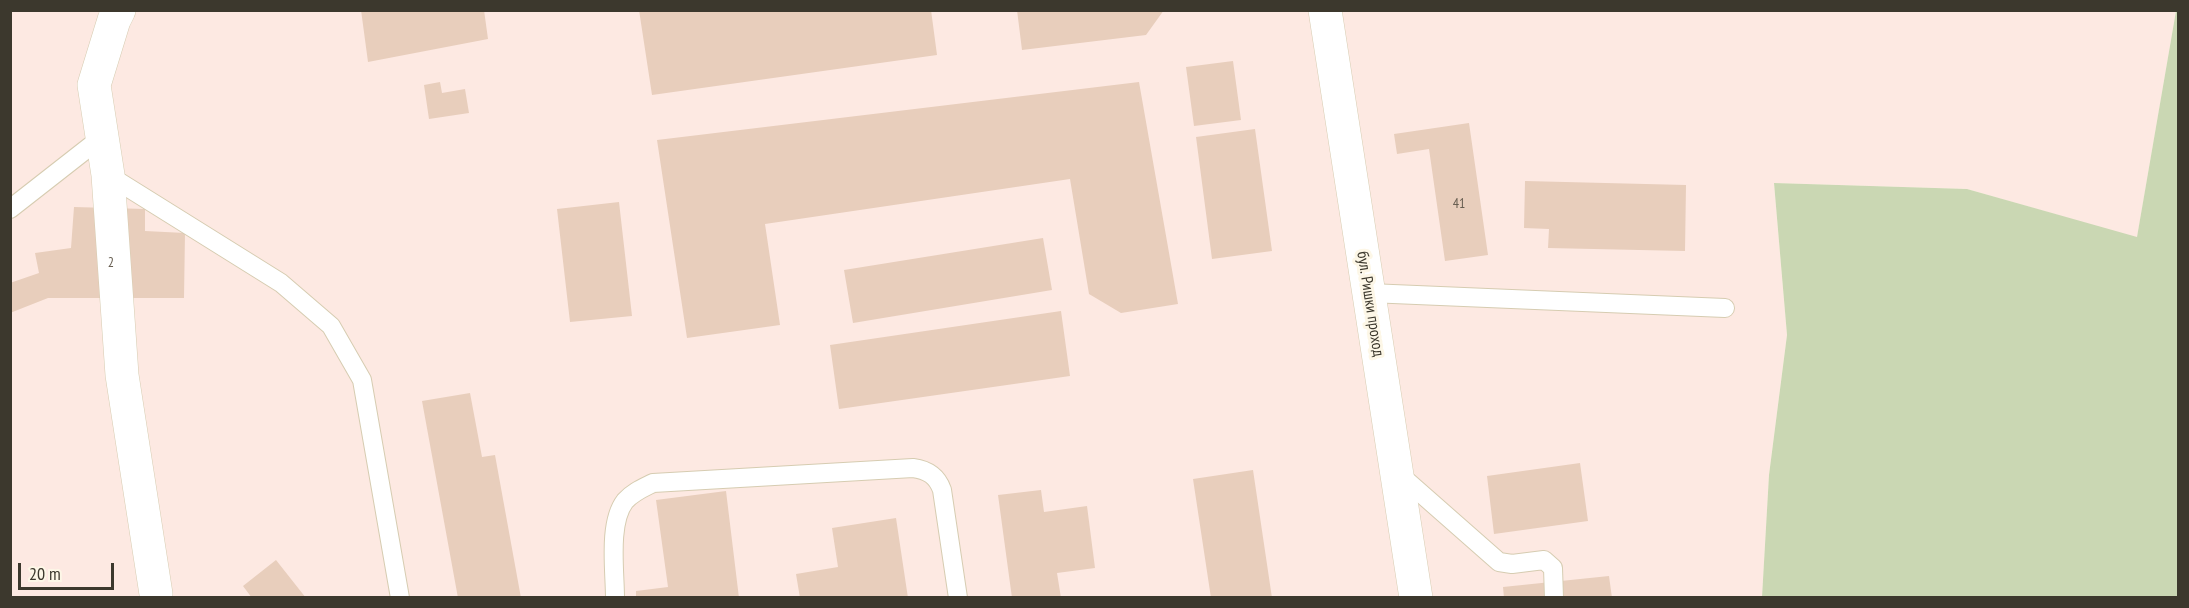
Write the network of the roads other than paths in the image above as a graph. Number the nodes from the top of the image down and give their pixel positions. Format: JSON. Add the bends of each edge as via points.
{"nodes":[{"id":1,"x":119,"y":10,"type":"edge"},
{"id":2,"x":1325,"y":10,"type":"edge"},
{"id":3,"x":102,"y":137,"type":"junction"},
{"id":4,"x":108,"y":175,"type":"junction"},
{"id":5,"x":10,"y":209,"type":"edge"},
{"id":6,"x":1369,"y":293,"type":"junction"},
{"id":7,"x":1725,"y":308,"type":"dead end"},
{"id":8,"x":1396,"y":472,"type":"junction"},
{"id":9,"x":150,"y":596,"type":"edge"},
{"id":10,"x":400,"y":597,"type":"edge"},
{"id":11,"x":615,"y":597,"type":"edge"},
{"id":12,"x":958,"y":597,"type":"edge"},
{"id":13,"x":1416,"y":597,"type":"edge"},
{"id":14,"x":1554,"y":597,"type":"edge"}],
"edges":[{"from":1,"to":3,"type":"main road","via":[[94,85]]},
{"from":2,"to":6,"type":"main road","name":"бул. Ришки проход"},
{"from":3,"to":4,"type":"main road"},
{"from":3,"to":5,"type":"lane"},
{"from":4,"to":9,"type":"main road","via":[[122,375]]},
{"from":4,"to":10,"type":"lane","via":[[281,283],[331,326],[362,380]]},
{"from":6,"to":7,"type":"lane"},
{"from":6,"to":8,"type":"main road","name":"бул. Ришки проход"},
{"from":8,"to":13,"type":"main road","name":"бул. Ришки проход"},
{"from":8,"to":14,"type":"lane","via":[[1499,562],[1544,560],[1553,568]]},
{"from":11,"to":12,"type":"lane","via":[[615,527],[619,513],[638,490],[653,483],[913,468],[928,471],[942,490]]}]}
